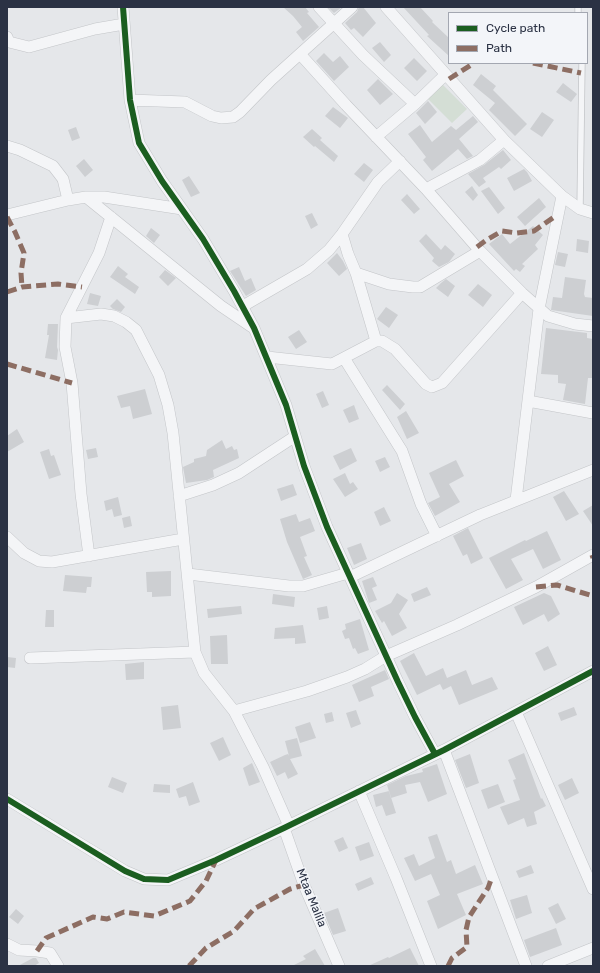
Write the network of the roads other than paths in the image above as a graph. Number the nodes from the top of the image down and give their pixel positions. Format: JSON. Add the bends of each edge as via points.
{"nodes":[{"id":1,"x":123,"y":7,"type":"edge"},
{"id":2,"x":319,"y":7,"type":"edge"},
{"id":3,"x":352,"y":7,"type":"edge"},
{"id":4,"x":386,"y":7,"type":"edge"},
{"id":5,"x":334,"y":23,"type":"junction"},
{"id":6,"x":124,"y":24,"type":"junction"},
{"id":7,"x":8,"y":41,"type":"edge"},
{"id":8,"x":300,"y":54,"type":"junction"},
{"id":9,"x":582,"y":64,"type":"edge"},
{"id":10,"x":445,"y":75,"type":"junction"},
{"id":11,"x":130,"y":100,"type":"junction"},
{"id":12,"x":415,"y":104,"type":"junction"},
{"id":13,"x":376,"y":137,"type":"junction"},
{"id":14,"x":504,"y":140,"type":"junction"},
{"id":15,"x":7,"y":146,"type":"edge"},
{"id":16,"x":400,"y":161,"type":"junction"},
{"id":17,"x":426,"y":189,"type":"junction"},
{"id":18,"x":562,"y":196,"type":"junction"},
{"id":19,"x":86,"y":197,"type":"junction"},
{"id":20,"x":68,"y":200,"type":"junction"},
{"id":21,"x":182,"y":209,"type":"junction"},
{"id":22,"x":580,"y":209,"type":"junction"},
{"id":23,"x":593,"y":213,"type":"edge"},
{"id":24,"x":7,"y":215,"type":"edge"},
{"id":25,"x":110,"y":217,"type":"junction"},
{"id":26,"x":342,"y":234,"type":"junction"},
{"id":27,"x":480,"y":252,"type":"junction"},
{"id":28,"x":356,"y":273,"type":"junction"},
{"id":29,"x":522,"y":293,"type":"junction"},
{"id":30,"x":243,"y":306,"type":"junction"},
{"id":31,"x":539,"y":309,"type":"junction"},
{"id":32,"x":66,"y":318,"type":"junction"},
{"id":33,"x":593,"y":326,"type":"edge"},
{"id":34,"x":254,"y":328,"type":"junction"},
{"id":35,"x":376,"y":341,"type":"junction"},
{"id":36,"x":267,"y":357,"type":"junction"},
{"id":37,"x":344,"y":358,"type":"junction"},
{"id":38,"x":528,"y":401,"type":"junction"},
{"id":39,"x":593,"y":412,"type":"edge"},
{"id":40,"x":294,"y":437,"type":"junction"},
{"id":41,"x":593,"y":470,"type":"edge"},
{"id":42,"x":179,"y":496,"type":"junction"},
{"id":43,"x":516,"y":500,"type":"junction"},
{"id":44,"x":437,"y":536,"type":"junction"},
{"id":45,"x":7,"y":537,"type":"edge"},
{"id":46,"x":183,"y":539,"type":"junction"},
{"id":47,"x":593,"y":555,"type":"edge"},
{"id":48,"x":89,"y":556,"type":"junction"},
{"id":49,"x":188,"y":574,"type":"junction"},
{"id":50,"x":349,"y":575,"type":"junction"},
{"id":51,"x":195,"y":652,"type":"junction"},
{"id":52,"x":386,"y":656,"type":"junction"},
{"id":53,"x":30,"y":658,"type":"dead end"},
{"id":54,"x":593,"y":671,"type":"edge"},
{"id":55,"x":234,"y":711,"type":"junction"},
{"id":56,"x":516,"y":712,"type":"junction"},
{"id":57,"x":440,"y":752,"type":"junction"},
{"id":58,"x":359,"y":791,"type":"junction"},
{"id":59,"x":7,"y":800,"type":"edge"},
{"id":60,"x":287,"y":827,"type":"junction"},
{"id":61,"x":593,"y":889,"type":"edge"},
{"id":62,"x":7,"y":944,"type":"edge"},
{"id":63,"x":593,"y":948,"type":"edge"},
{"id":64,"x":58,"y":966,"type":"edge"},
{"id":65,"x":339,"y":966,"type":"edge"},
{"id":66,"x":431,"y":966,"type":"edge"},
{"id":67,"x":526,"y":966,"type":"edge"},
{"id":68,"x":548,"y":966,"type":"edge"}],
"edges":[{"from":1,"to":6,"type":"street"},
{"from":2,"to":5,"type":"street"},
{"from":3,"to":5,"type":"street"},
{"from":4,"to":10,"type":"street"},
{"from":5,"to":8,"type":"street"},
{"from":5,"to":12,"type":"street","via":[[363,55]]},
{"from":6,"to":7,"type":"street","via":[[29,47]]},
{"from":6,"to":11,"type":"street"},
{"from":8,"to":11,"type":"street","via":[[233,116],[212,116],[186,102]]},
{"from":8,"to":13,"type":"street"},
{"from":9,"to":22,"type":"lane"},
{"from":10,"to":12,"type":"street"},
{"from":10,"to":14,"type":"street"},
{"from":11,"to":21,"type":"street","via":[[139,143]]},
{"from":12,"to":13,"type":"street"},
{"from":13,"to":16,"type":"street"},
{"from":14,"to":17,"type":"street","via":[[480,160]]},
{"from":14,"to":18,"type":"street"},
{"from":15,"to":20,"type":"street","via":[[53,166],[63,179]]},
{"from":16,"to":17,"type":"street"},
{"from":16,"to":26,"type":"street","via":[[378,182]]},
{"from":17,"to":27,"type":"street"},
{"from":18,"to":22,"type":"street"},
{"from":18,"to":31,"type":"street"},
{"from":19,"to":20,"type":"street"},
{"from":19,"to":21,"type":"street","via":[[104,197]]},
{"from":19,"to":25,"type":"street"},
{"from":20,"to":24,"type":"street"},
{"from":21,"to":30,"type":"street","via":[[203,238]]},
{"from":22,"to":23,"type":"street"},
{"from":25,"to":32,"type":"street","via":[[99,253]]},
{"from":25,"to":34,"type":"street","via":[[221,306]]},
{"from":26,"to":28,"type":"street"},
{"from":26,"to":30,"type":"street","via":[[329,250],[307,269]]},
{"from":27,"to":28,"type":"street","via":[[420,287],[389,284]]},
{"from":27,"to":29,"type":"street"},
{"from":28,"to":35,"type":"street"},
{"from":29,"to":31,"type":"street"},
{"from":29,"to":35,"type":"street","via":[[442,383],[432,387],[426,384],[395,349],[382,341]]},
{"from":30,"to":34,"type":"street"},
{"from":31,"to":33,"type":"street","via":[[548,316]]},
{"from":31,"to":38,"type":"street"},
{"from":32,"to":42,"type":"street","name":"Mtaa Malila","via":[[101,314],[114,316],[136,330],[159,375],[168,406]]},
{"from":32,"to":48,"type":"street","via":[[66,347],[72,383]]},
{"from":34,"to":36,"type":"street"},
{"from":35,"to":37,"type":"street"},
{"from":36,"to":37,"type":"street","via":[[332,364]]},
{"from":36,"to":40,"type":"street","via":[[286,406]]},
{"from":37,"to":44,"type":"street","via":[[402,451],[421,504]]},
{"from":38,"to":39,"type":"street"},
{"from":38,"to":43,"type":"street"},
{"from":40,"to":42,"type":"street","via":[[239,473]]},
{"from":40,"to":50,"type":"street","via":[[316,500]]},
{"from":41,"to":43,"type":"street"},
{"from":42,"to":46,"type":"street","name":"Mtaa Malila"},
{"from":43,"to":44,"type":"street"},
{"from":44,"to":50,"type":"street"},
{"from":45,"to":48,"type":"street","via":[[24,554],[39,561],[52,562]]},
{"from":46,"to":48,"type":"street"},
{"from":46,"to":49,"type":"street","name":"Mtaa Malila"},
{"from":47,"to":52,"type":"street","via":[[457,626]]},
{"from":49,"to":50,"type":"street","via":[[289,586],[303,586]]},
{"from":49,"to":51,"type":"street","name":"Mtaa Malila"},
{"from":50,"to":52,"type":"street"},
{"from":51,"to":53,"type":"street"},
{"from":51,"to":55,"type":"street","name":"Mtaa Malila","via":[[204,673]]},
{"from":52,"to":55,"type":"street","via":[[347,677]]},
{"from":52,"to":57,"type":"street","via":[[415,717]]},
{"from":54,"to":56,"type":"street"},
{"from":55,"to":60,"type":"street","name":"Mtaa Malila","via":[[263,767]]},
{"from":56,"to":57,"type":"street"},
{"from":56,"to":61,"type":"street"},
{"from":57,"to":58,"type":"street"},
{"from":57,"to":67,"type":"street"},
{"from":58,"to":60,"type":"street"},
{"from":58,"to":66,"type":"street"},
{"from":59,"to":60,"type":"street","via":[[126,871],[144,879],[168,880]]},
{"from":60,"to":65,"type":"street","name":"Mtaa Malila","via":[[304,885]]},
{"from":62,"to":64,"type":"street","via":[[19,950],[50,953]]},
{"from":63,"to":68,"type":"street"}]}
